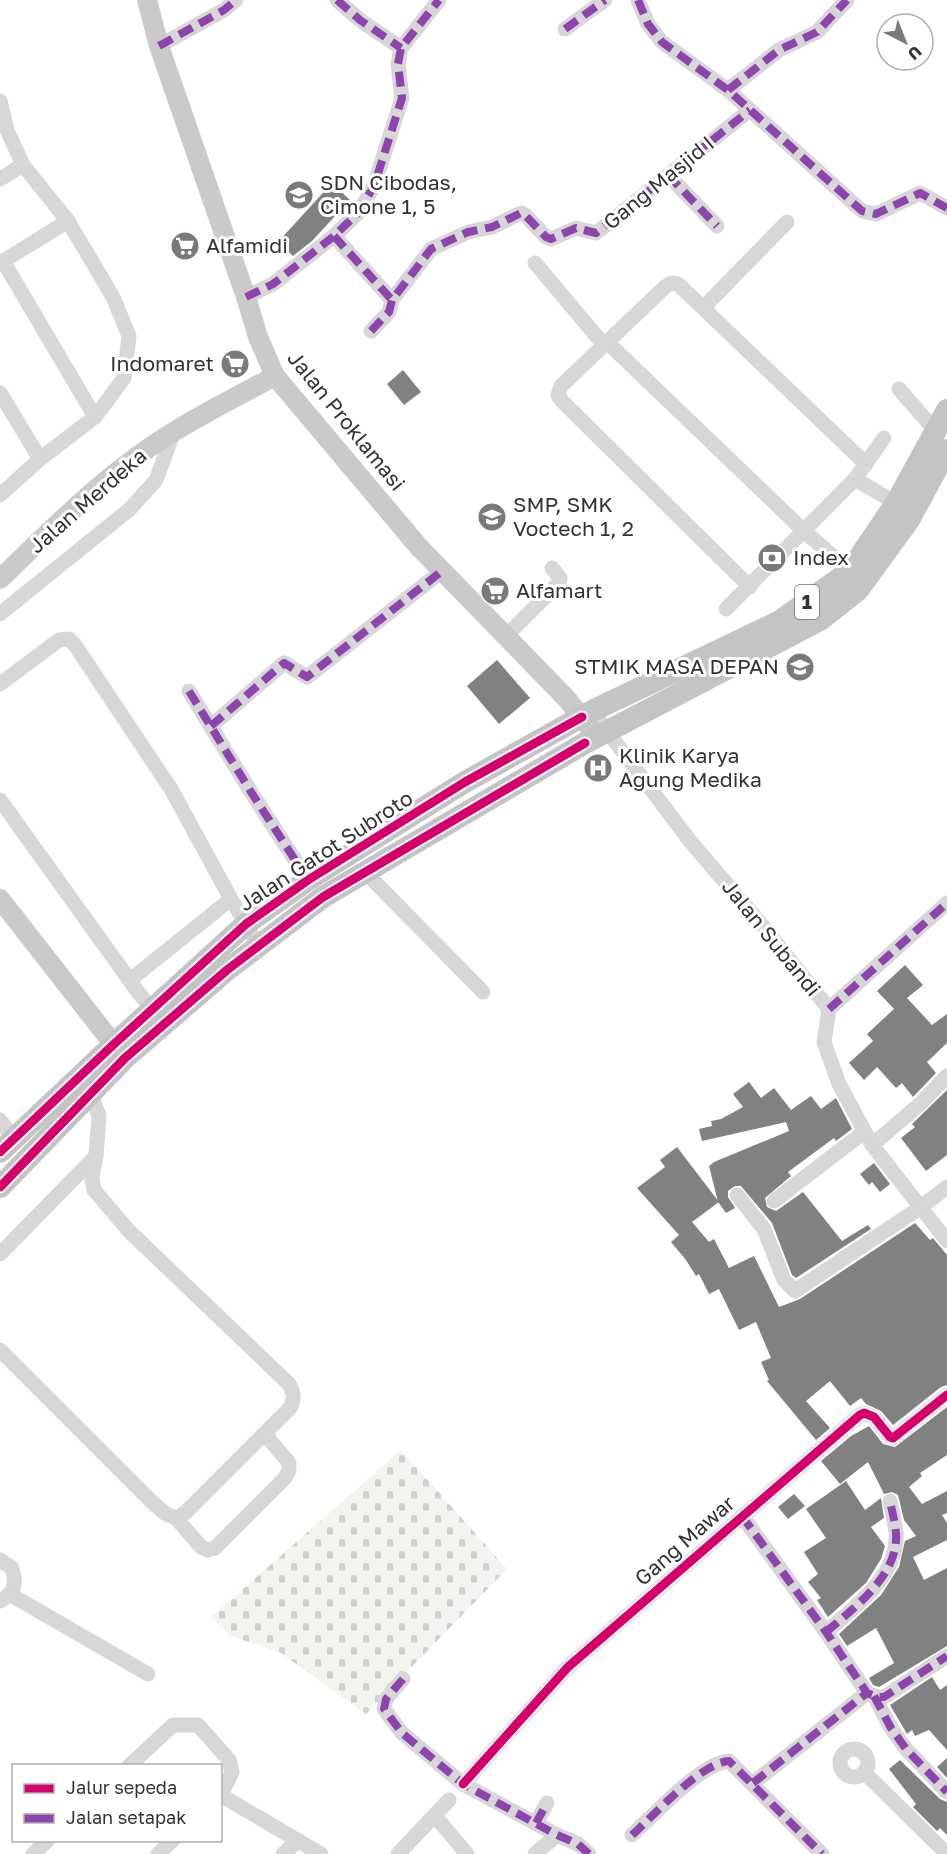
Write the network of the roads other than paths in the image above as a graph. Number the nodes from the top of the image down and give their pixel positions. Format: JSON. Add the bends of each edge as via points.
{"nodes":[{"id":1,"x":147,"y":0,"type":"edge"},
{"id":2,"x":236,"y":0,"type":"edge"},
{"id":3,"x":337,"y":0,"type":"edge"},
{"id":4,"x":605,"y":0,"type":"edge"},
{"id":5,"x":638,"y":0,"type":"edge"},
{"id":6,"x":847,"y":0,"type":"edge"},
{"id":7,"x":438,"y":1,"type":"edge"},
{"id":8,"x":565,"y":29,"type":"dead end"},
{"id":9,"x":159,"y":46,"type":"junction"},
{"id":10,"x":401,"y":48,"type":"junction"},
{"id":11,"x":728,"y":90,"type":"junction"},
{"id":12,"x":0,"y":101,"type":"edge"},
{"id":13,"x":750,"y":110,"type":"junction"},
{"id":14,"x":23,"y":165,"type":"junction"},
{"id":15,"x":668,"y":176,"type":"junction"},
{"id":16,"x":0,"y":179,"type":"edge"},
{"id":17,"x":947,"y":208,"type":"edge"},
{"id":18,"x":68,"y":221,"type":"junction"},
{"id":19,"x":787,"y":222,"type":"dead end"},
{"id":20,"x":717,"y":226,"type":"dead end"},
{"id":21,"x":334,"y":236,"type":"junction"},
{"id":22,"x":1,"y":262,"type":"edge"},
{"id":23,"x":535,"y":263,"type":"dead end"},
{"id":24,"x":246,"y":297,"type":"junction"},
{"id":25,"x":392,"y":300,"type":"junction"},
{"id":26,"x":704,"y":307,"type":"junction"},
{"id":27,"x":371,"y":332,"type":"dead end"},
{"id":28,"x":605,"y":344,"type":"junction"},
{"id":29,"x":275,"y":376,"type":"junction"},
{"id":30,"x":899,"y":388,"type":"dead end"},
{"id":31,"x":0,"y":393,"type":"edge"},
{"id":32,"x":947,"y":410,"type":"edge"},
{"id":33,"x":95,"y":417,"type":"junction"},
{"id":34,"x":935,"y":430,"type":"junction"},
{"id":35,"x":174,"y":431,"type":"junction"},
{"id":36,"x":884,"y":438,"type":"dead end"},
{"id":37,"x":947,"y":450,"type":"edge"},
{"id":38,"x":40,"y":459,"type":"junction"},
{"id":39,"x":866,"y":464,"type":"junction"},
{"id":40,"x":855,"y":479,"type":"junction"},
{"id":41,"x":0,"y":495,"type":"edge"},
{"id":42,"x":896,"y":503,"type":"junction"},
{"id":43,"x":804,"y":531,"type":"junction"},
{"id":44,"x":552,"y":568,"type":"dead end"},
{"id":45,"x":442,"y":571,"type":"junction"},
{"id":46,"x":850,"y":571,"type":"junction"},
{"id":47,"x":0,"y":579,"type":"edge"},
{"id":48,"x":750,"y":586,"type":"junction"},
{"id":49,"x":726,"y":609,"type":"dead end"},
{"id":50,"x":0,"y":614,"type":"edge"},
{"id":51,"x":506,"y":636,"type":"junction"},
{"id":52,"x":0,"y":684,"type":"edge"},
{"id":53,"x":189,"y":691,"type":"dead end"},
{"id":54,"x":587,"y":714,"type":"junction"},
{"id":55,"x":211,"y":726,"type":"junction"},
{"id":56,"x":602,"y":735,"type":"junction"},
{"id":57,"x":0,"y":800,"type":"edge"},
{"id":58,"x":366,"y":873,"type":"junction"},
{"id":59,"x":308,"y":880,"type":"junction"},
{"id":60,"x":0,"y":899,"type":"edge"},
{"id":61,"x":231,"y":899,"type":"junction"},
{"id":62,"x":947,"y":903,"type":"edge"},
{"id":63,"x":246,"y":924,"type":"junction"},
{"id":64,"x":259,"y":946,"type":"junction"},
{"id":65,"x":130,"y":980,"type":"junction"},
{"id":66,"x":483,"y":992,"type":"dead end"},
{"id":67,"x":152,"y":1009,"type":"junction"},
{"id":68,"x":829,"y":1009,"type":"junction"},
{"id":69,"x":119,"y":1051,"type":"junction"},
{"id":70,"x":947,"y":1076,"type":"edge"},
{"id":71,"x":90,"y":1092,"type":"junction"},
{"id":72,"x":5,"y":1137,"type":"edge"},
{"id":73,"x":868,"y":1139,"type":"junction"},
{"id":74,"x":96,"y":1156,"type":"junction"},
{"id":75,"x":0,"y":1187,"type":"edge"},
{"id":76,"x":947,"y":1187,"type":"edge"},
{"id":77,"x":736,"y":1195,"type":"dead end"},
{"id":78,"x":774,"y":1201,"type":"dead end"},
{"id":79,"x":921,"y":1208,"type":"junction"},
{"id":80,"x":947,"y":1241,"type":"edge"},
{"id":81,"x":0,"y":1254,"type":"edge"},
{"id":82,"x":0,"y":1350,"type":"edge"},
{"id":83,"x":947,"y":1395,"type":"edge"},
{"id":84,"x":265,"y":1434,"type":"junction"},
{"id":85,"x":890,"y":1501,"type":"dead end"},
{"id":86,"x":742,"y":1516,"type":"junction"},
{"id":87,"x":176,"y":1518,"type":"junction"},
{"id":88,"x":0,"y":1560,"type":"edge"},
{"id":89,"x":5,"y":1598,"type":"edge"},
{"id":90,"x":826,"y":1632,"type":"junction"},
{"id":91,"x":947,"y":1656,"type":"edge"},
{"id":92,"x":148,"y":1674,"type":"dead end"},
{"id":93,"x":403,"y":1680,"type":"dead end"},
{"id":94,"x":870,"y":1695,"type":"junction"},
{"id":95,"x":131,"y":1764,"type":"edge"},
{"id":96,"x":864,"y":1772,"type":"dead end"},
{"id":97,"x":753,"y":1783,"type":"junction"},
{"id":98,"x":463,"y":1784,"type":"junction"},
{"id":99,"x":947,"y":1792,"type":"edge"},
{"id":100,"x":222,"y":1795,"type":"edge"},
{"id":101,"x":222,"y":1798,"type":"edge"},
{"id":102,"x":449,"y":1800,"type":"dead end"},
{"id":103,"x":547,"y":1803,"type":"dead end"},
{"id":104,"x":435,"y":1816,"type":"junction"},
{"id":105,"x":536,"y":1823,"type":"junction"},
{"id":106,"x":557,"y":1835,"type":"junction"},
{"id":107,"x":632,"y":1835,"type":"dead end"},
{"id":108,"x":298,"y":1841,"type":"junction"},
{"id":109,"x":46,"y":1842,"type":"edge"},
{"id":110,"x":171,"y":1842,"type":"edge"},
{"id":111,"x":33,"y":1854,"type":"edge"},
{"id":112,"x":158,"y":1854,"type":"edge"},
{"id":113,"x":283,"y":1854,"type":"edge"},
{"id":114,"x":321,"y":1854,"type":"edge"},
{"id":115,"x":398,"y":1854,"type":"edge"},
{"id":116,"x":467,"y":1854,"type":"edge"},
{"id":117,"x":535,"y":1854,"type":"edge"},
{"id":118,"x":589,"y":1854,"type":"edge"},
{"id":119,"x":822,"y":1854,"type":"edge"},
{"id":120,"x":947,"y":1854,"type":"edge"}],
"edges":[{"from":1,"to":9,"type":"main road","name":"Jalan Proklamasi"},
{"from":2,"to":9,"type":"street"},
{"from":3,"to":10,"type":"street"},
{"from":4,"to":8,"type":"street"},
{"from":5,"to":11,"type":"street","via":[[648,24],[662,42]]},
{"from":6,"to":11,"type":"street","via":[[817,32],[779,50]]},
{"from":7,"to":10,"type":"street"},
{"from":9,"to":24,"type":"main road","name":"Jalan Proklamasi"},
{"from":10,"to":21,"type":"street","via":[[398,64],[402,98],[374,186],[358,213]]},
{"from":11,"to":13,"type":"street"},
{"from":12,"to":14,"type":"street","via":[[7,130]]},
{"from":13,"to":15,"type":"street","name":"Gang Masjid I"},
{"from":13,"to":17,"type":"street","via":[[862,211],[876,214],[920,193]]},
{"from":14,"to":16,"type":"street"},
{"from":14,"to":18,"type":"street"},
{"from":15,"to":20,"type":"street"},
{"from":15,"to":25,"type":"street","name":"Gang Masjid I","via":[[596,233],[579,227],[555,238],[546,237],[521,213],[492,227],[468,232],[431,249]]},
{"from":18,"to":22,"type":"street"},
{"from":18,"to":33,"type":"street","via":[[114,297],[129,336],[124,378]]},
{"from":19,"to":26,"type":"street"},
{"from":21,"to":24,"type":"street","via":[[273,284]]},
{"from":21,"to":25,"type":"street"},
{"from":22,"to":33,"type":"street"},
{"from":23,"to":28,"type":"street"},
{"from":24,"to":29,"type":"main road","name":"Jalan Proklamasi"},
{"from":25,"to":27,"type":"street","name":"Gang Masjid I","via":[[389,312]]},
{"from":26,"to":28,"type":"street","via":[[684,287],[672,283]]},
{"from":26,"to":39,"type":"street"},
{"from":28,"to":43,"type":"street"},
{"from":28,"to":48,"type":"street","via":[[561,386],[558,395]]},
{"from":29,"to":35,"type":"main road","name":"Jalan Merdeka"},
{"from":29,"to":45,"type":"main road","name":"Jalan Proklamasi"},
{"from":30,"to":34,"type":"street"},
{"from":31,"to":38,"type":"street"},
{"from":32,"to":34,"type":"highway","name":"Jalan Gatot Subroto","number":"1"},
{"from":33,"to":38,"type":"street"},
{"from":34,"to":42,"type":"highway","name":"Jalan Gatot Subroto","number":"1"},
{"from":35,"to":47,"type":"main road","name":"Jalan Merdeka","via":[[111,476]]},
{"from":35,"to":50,"type":"street","via":[[156,480],[130,509]]},
{"from":36,"to":39,"type":"street"},
{"from":37,"to":56,"type":"highway","number":"1","via":[[909,520],[858,590],[820,620]]},
{"from":38,"to":41,"type":"street"},
{"from":39,"to":40,"type":"street"},
{"from":40,"to":42,"type":"street"},
{"from":40,"to":43,"type":"street"},
{"from":42,"to":46,"type":"highway","name":"Jalan Gatot Subroto","number":"1"},
{"from":43,"to":46,"type":"street"},
{"from":43,"to":48,"type":"street"},
{"from":44,"to":51,"type":"street","via":[[559,583]]},
{"from":45,"to":51,"type":"main road","name":"Jalan Proklamasi"},
{"from":45,"to":55,"type":"street","via":[[307,677],[284,663]]},
{"from":46,"to":54,"type":"highway","name":"Jalan Gatot Subroto","number":"1","via":[[780,621]]},
{"from":48,"to":49,"type":"street"},
{"from":51,"to":54,"type":"main road","name":"Jalan Proklamasi","via":[[566,698]]},
{"from":52,"to":61,"type":"street","via":[[59,640],[69,639],[171,789]]},
{"from":53,"to":55,"type":"street"},
{"from":54,"to":56,"type":"main road","name":"Jalan Proklamasi"},
{"from":54,"to":59,"type":"highway","name":"Jalan Gatot Subroto","number":"1","via":[[465,782]]},
{"from":55,"to":59,"type":"street"},
{"from":56,"to":58,"type":"highway","number":"1"},
{"from":56,"to":68,"type":"street","name":"Jalan Subandi"},
{"from":57,"to":65,"type":"street"},
{"from":58,"to":64,"type":"highway","number":"1","via":[[323,897]]},
{"from":58,"to":66,"type":"street"},
{"from":59,"to":63,"type":"highway","name":"Jalan Gatot Subroto","number":"1"},
{"from":60,"to":69,"type":"main road"},
{"from":61,"to":63,"type":"street"},
{"from":61,"to":65,"type":"street"},
{"from":62,"to":68,"type":"street"},
{"from":63,"to":64,"type":"street"},
{"from":63,"to":67,"type":"highway","name":"Jalan Gatot Subroto","number":"1"},
{"from":64,"to":69,"type":"highway","number":"1"},
{"from":65,"to":67,"type":"street"},
{"from":67,"to":69,"type":"highway","name":"Jalan Gatot Subroto","number":"1"},
{"from":68,"to":73,"type":"street","name":"Jalan Subandi","via":[[824,1042],[838,1084]]},
{"from":69,"to":71,"type":"highway","number":"1"},
{"from":69,"to":72,"type":"highway","name":"Jalan Gatot Subroto","number":"1"},
{"from":70,"to":73,"type":"street","via":[[920,1104]]},
{"from":71,"to":74,"type":"street","via":[[99,1116]]},
{"from":71,"to":75,"type":"highway","number":"1"},
{"from":73,"to":78,"type":"street"},
{"from":73,"to":79,"type":"street","name":"Jalan Subandi"},
{"from":74,"to":81,"type":"street"},
{"from":74,"to":84,"type":"street","via":[[92,1178],[102,1201],[129,1232],[289,1384],[294,1401]]},
{"from":76,"to":79,"type":"street"},
{"from":77,"to":79,"type":"street","via":[[764,1229],[784,1280],[795,1292]]},
{"from":79,"to":80,"type":"street","name":"Jalan Subandi"},
{"from":82,"to":87,"type":"street","via":[[153,1503]]},
{"from":83,"to":86,"type":"street","name":"Gang Mawar","via":[[893,1438],[874,1417],[860,1415]]},
{"from":84,"to":87,"type":"street","via":[[185,1514]]},
{"from":84,"to":87,"type":"street","via":[[289,1463],[289,1470],[215,1548],[201,1547]]},
{"from":85,"to":90,"type":"street","via":[[896,1534],[892,1558],[876,1585]]},
{"from":86,"to":90,"type":"street"},
{"from":86,"to":98,"type":"street","name":"Gang Mawar","via":[[568,1667]]},
{"from":88,"to":89,"type":"street","via":[[12,1568],[16,1582]]},
{"from":89,"to":92,"type":"street"},
{"from":90,"to":94,"type":"street"},
{"from":91,"to":94,"type":"street","via":[[892,1694]]},
{"from":93,"to":98,"type":"street","via":[[386,1699],[384,1709],[402,1733]]},
{"from":94,"to":97,"type":"street"},
{"from":94,"to":99,"type":"street","via":[[906,1749]]},
{"from":95,"to":100,"type":"street","via":[[173,1725],[198,1725],[229,1760],[232,1772]]},
{"from":96,"to":120,"type":"street"},
{"from":97,"to":107,"type":"street","via":[[729,1761],[720,1761],[696,1776]]},
{"from":97,"to":119,"type":"street"},
{"from":98,"to":105,"type":"street"},
{"from":101,"to":108,"type":"street"},
{"from":102,"to":104,"type":"street"},
{"from":103,"to":105,"type":"street"},
{"from":104,"to":115,"type":"street"},
{"from":104,"to":116,"type":"street"},
{"from":105,"to":106,"type":"street"},
{"from":106,"to":117,"type":"street"},
{"from":106,"to":118,"type":"street"},
{"from":108,"to":113,"type":"street"},
{"from":108,"to":114,"type":"street"},
{"from":109,"to":111,"type":"street"},
{"from":110,"to":112,"type":"street"}]}
